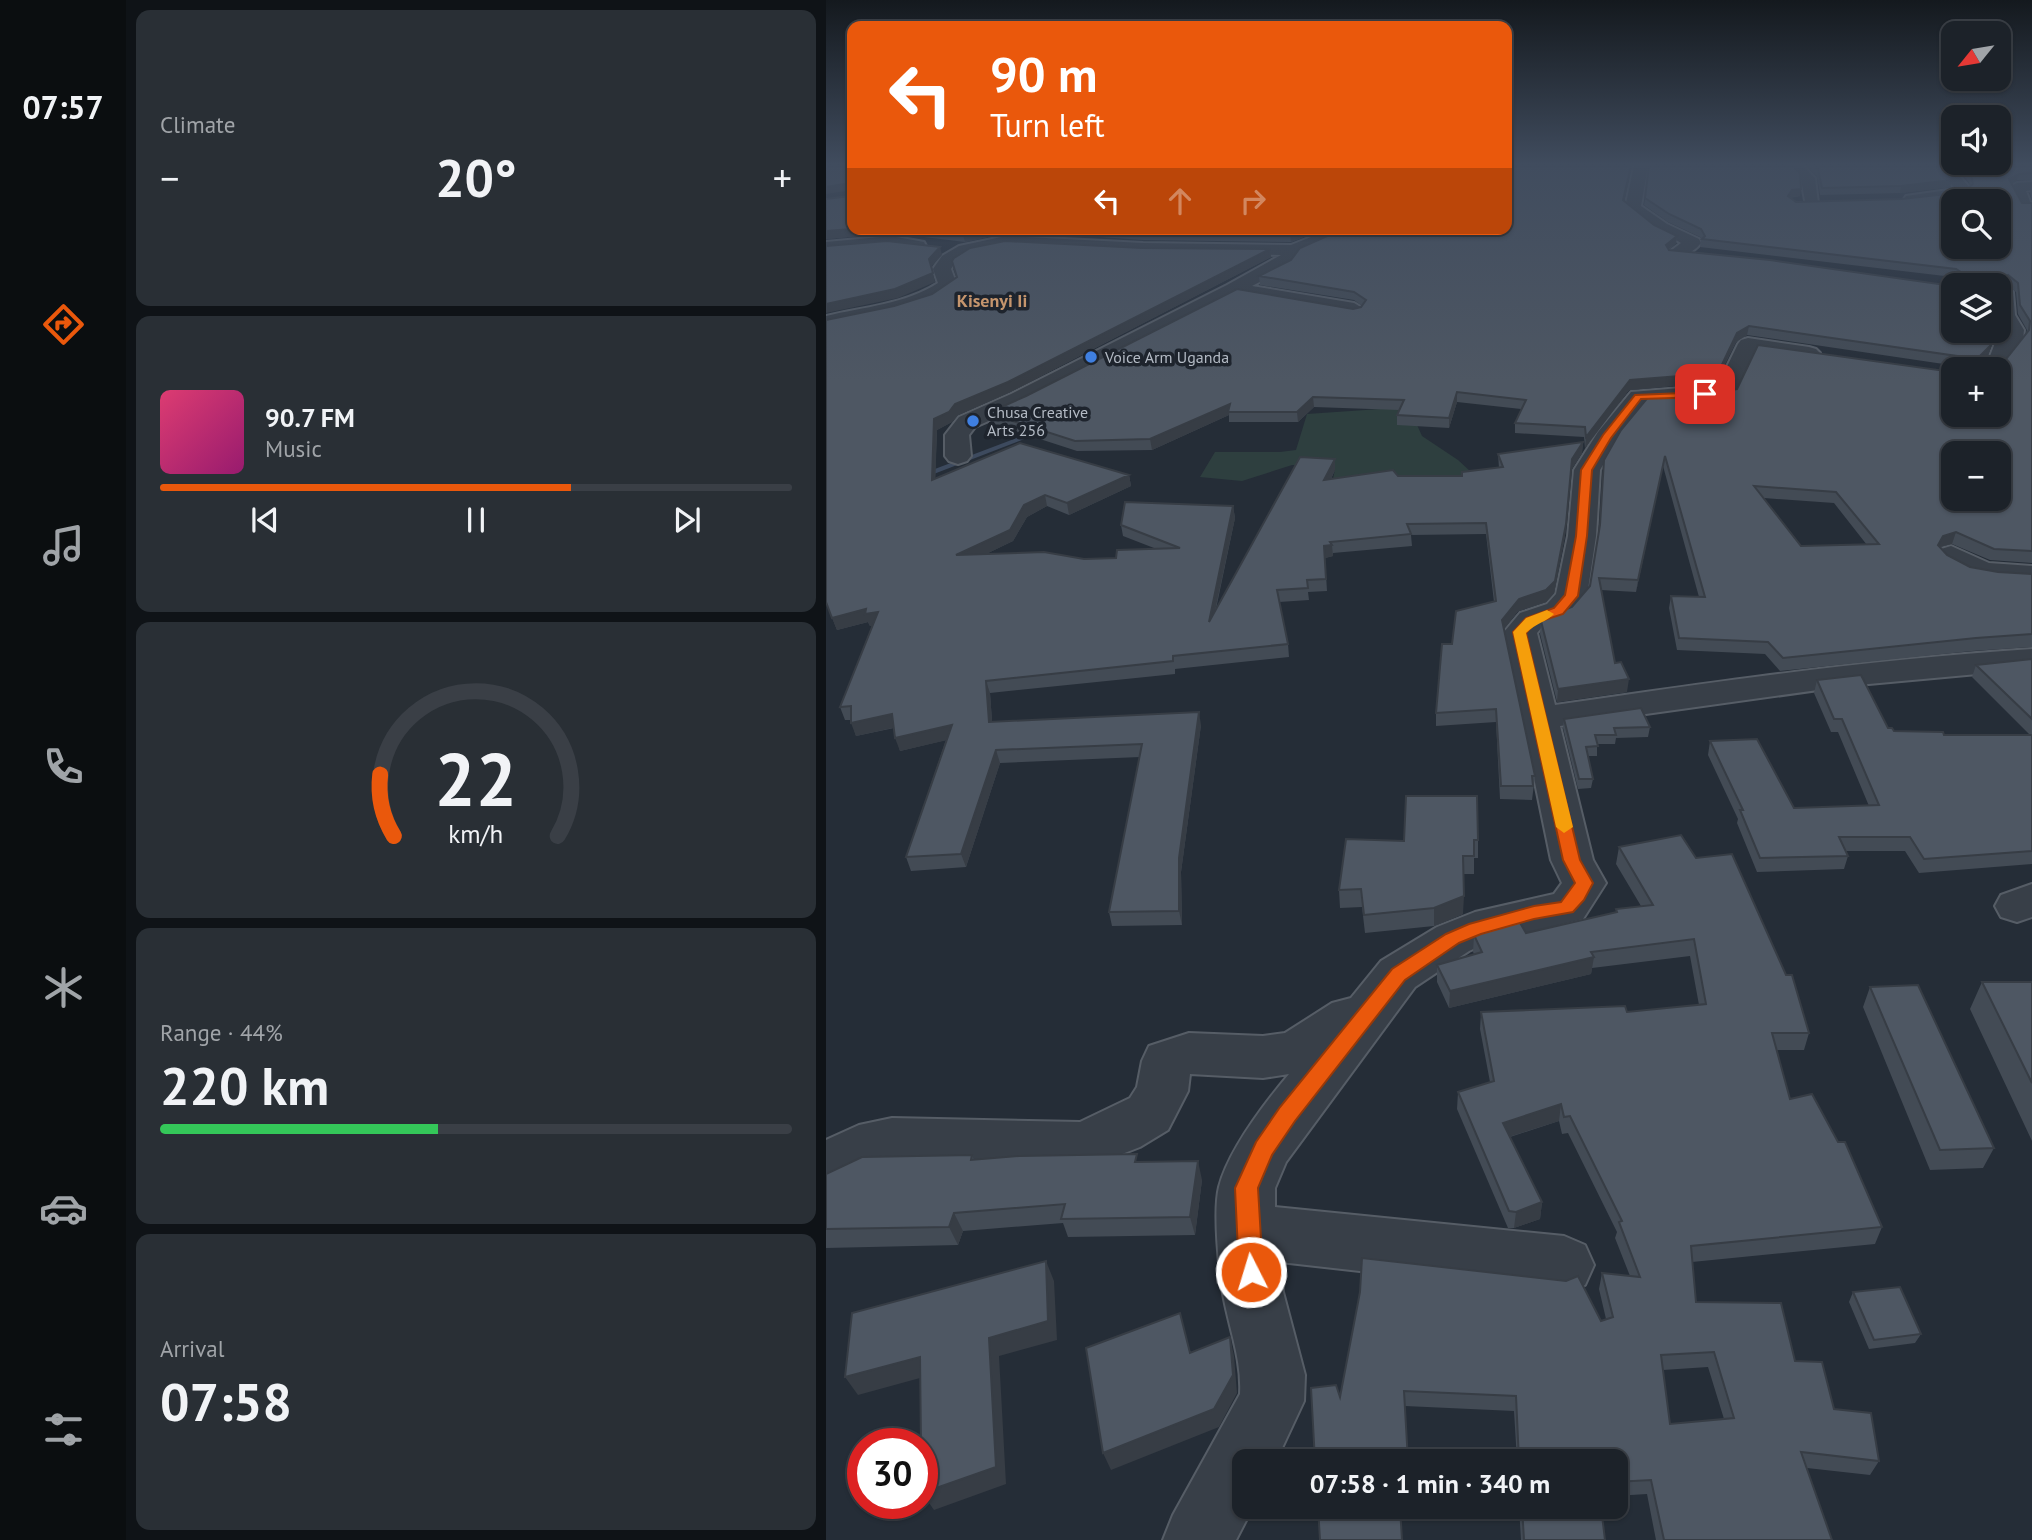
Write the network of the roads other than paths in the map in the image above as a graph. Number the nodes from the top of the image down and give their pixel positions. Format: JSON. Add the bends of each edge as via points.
{"nodes":[{"id":1,"x":1314,"y":238,"type":"edge"},
{"id":2,"x":1684,"y":238,"type":"edge"},
{"id":3,"x":1290,"y":241,"type":"junction"},
{"id":4,"x":826,"y":247,"type":"edge"},
{"id":5,"x":965,"y":250,"type":"junction"},
{"id":6,"x":1710,"y":255,"type":"edge"},
{"id":7,"x":1234,"y":289,"type":"junction"},
{"id":8,"x":1354,"y":309,"type":"edge"},
{"id":9,"x":826,"y":322,"type":"edge"},
{"id":10,"x":2023,"y":331,"type":"edge"},
{"id":11,"x":1830,"y":356,"type":"edge"},
{"id":12,"x":2000,"y":357,"type":"edge"},
{"id":13,"x":958,"y":456,"type":"dead end"},
{"id":14,"x":1951,"y":555,"type":"edge"},
{"id":15,"x":2032,"y":575,"type":"edge"},
{"id":16,"x":2032,"y":659,"type":"edge"},
{"id":17,"x":1539,"y":718,"type":"junction"},
{"id":18,"x":1398,"y":974,"type":"junction"},
{"id":19,"x":826,"y":1170,"type":"edge"},
{"id":20,"x":1247,"y":1231,"type":"junction"},
{"id":21,"x":1564,"y":1265,"type":"dead end"},
{"id":22,"x":1198,"y":1540,"type":"edge"}],
"edges":[{"from":1,"to":3,"type":"street"},
{"from":2,"to":6,"type":"street","via":[[1693,243],[1676,253]]},
{"from":3,"to":5,"type":"street","via":[[1108,247],[1027,240]]},
{"from":3,"to":7,"type":"street","via":[[1284,262]]},
{"from":4,"to":5,"type":"street","via":[[891,241]]},
{"from":5,"to":9,"type":"street","via":[[935,271],[948,285],[931,295]]},
{"from":7,"to":8,"type":"street"},
{"from":7,"to":13,"type":"street","via":[[967,422],[957,435]]},
{"from":10,"to":12,"type":"street","via":[[2002,346]]},
{"from":11,"to":17,"type":"street","via":[[1748,344],[1727,391],[1639,397],[1587,470],[1571,596],[1558,611],[1531,620],[1520,632]]},
{"from":14,"to":15,"type":"street","via":[[1983,572]]},
{"from":16,"to":17,"type":"street","via":[[1950,663],[1750,686]]},
{"from":17,"to":18,"type":"street","via":[[1572,860],[1584,883],[1578,895],[1567,908],[1475,929]]},
{"from":18,"to":19,"type":"street","via":[[1326,1036],[1299,1051],[1264,1058],[1177,1055],[1167,1061],[1162,1091],[1149,1114],[1081,1146],[892,1142],[859,1149]]},
{"from":18,"to":20,"type":"street","via":[[1264,1149],[1247,1188]]},
{"from":20,"to":21,"type":"street"},
{"from":20,"to":22,"type":"street","via":[[1252,1292],[1273,1375],[1272,1401]]}]}
